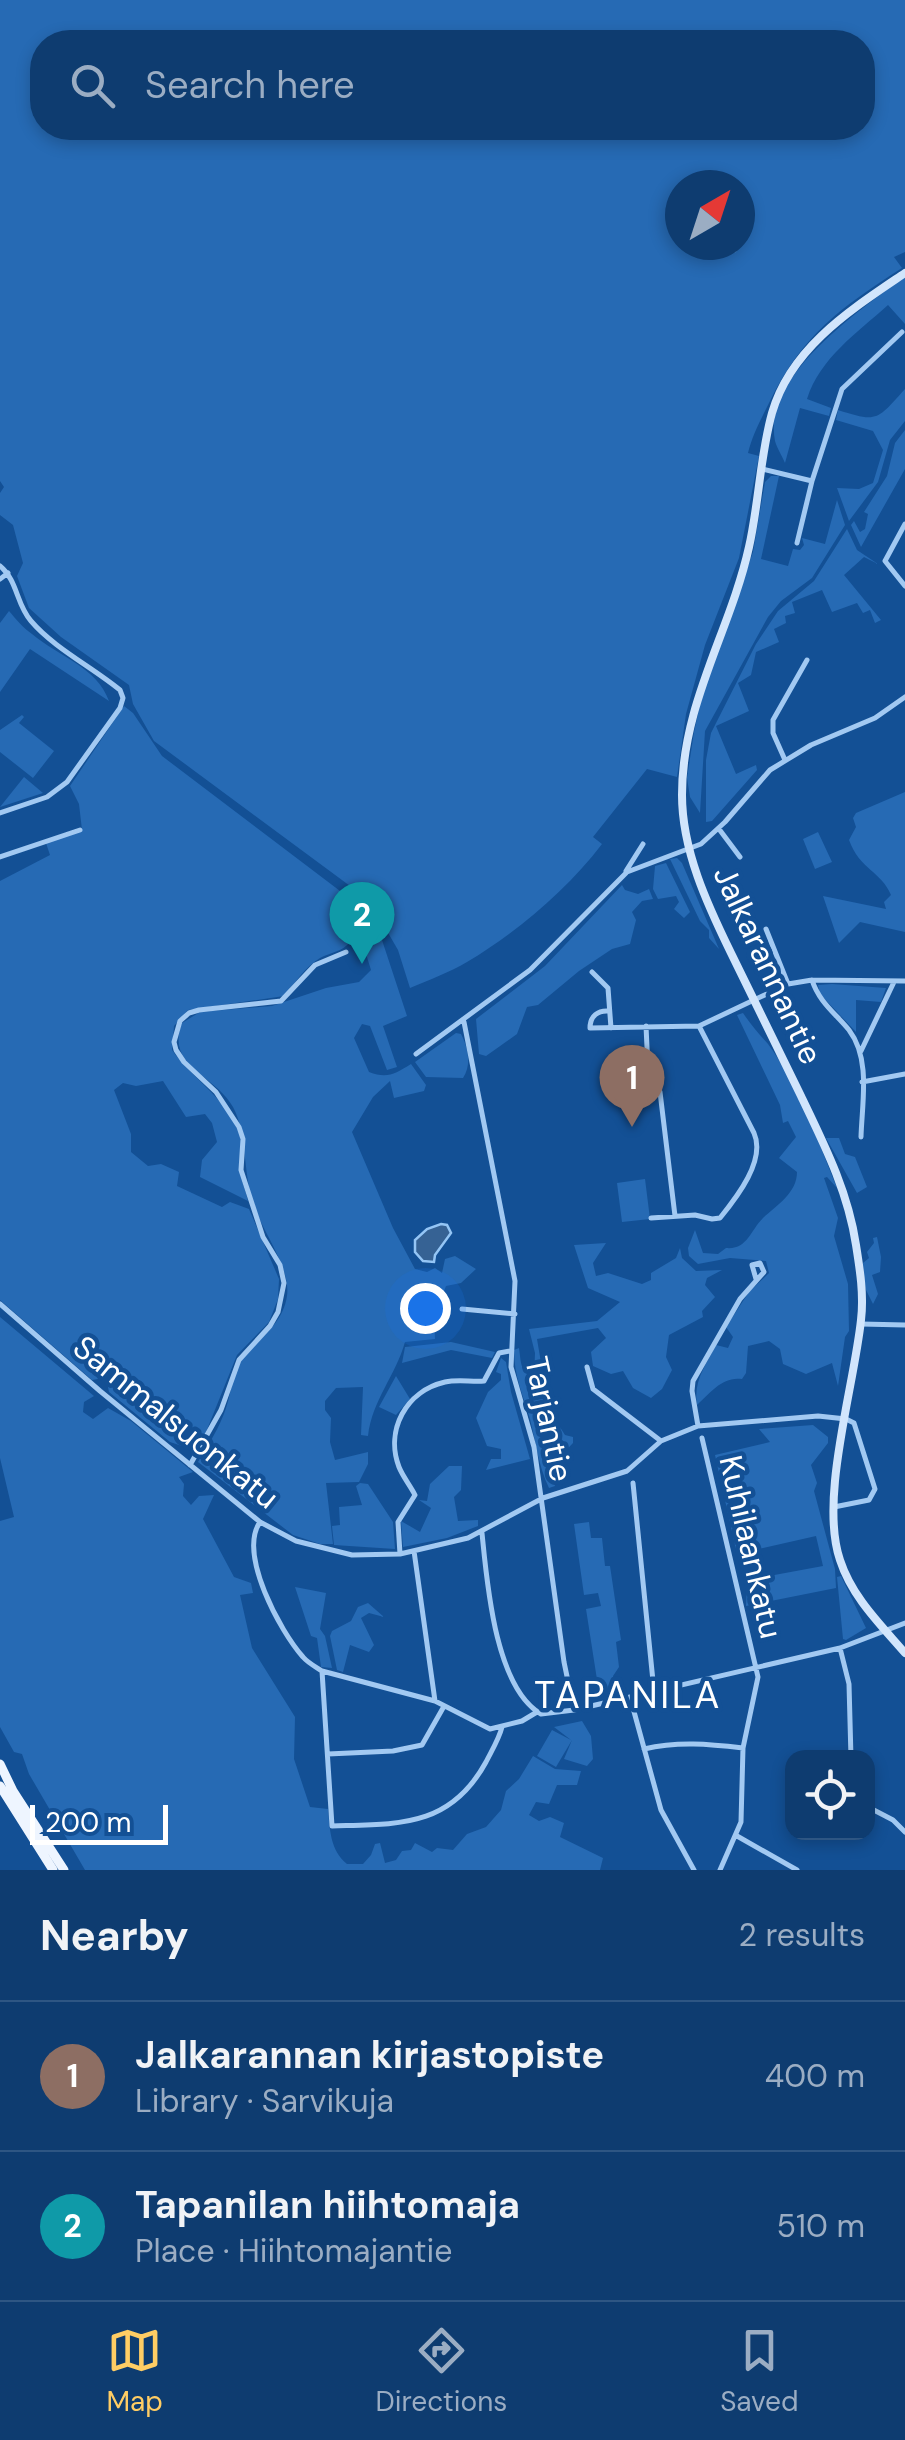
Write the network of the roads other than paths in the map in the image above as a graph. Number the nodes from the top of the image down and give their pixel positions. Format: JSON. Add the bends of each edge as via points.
{"nodes":[{"id":1,"x":905,"y":273,"type":"edge"},
{"id":2,"x":902,"y":332,"type":"dead end"},
{"id":3,"x":762,"y":469,"type":"junction"},
{"id":4,"x":812,"y":481,"type":"junction"},
{"id":5,"x":905,"y":524,"type":"edge"},
{"id":6,"x":797,"y":543,"type":"dead end"},
{"id":7,"x":0,"y":566,"type":"edge"},
{"id":8,"x":8,"y":573,"type":"junction"},
{"id":9,"x":0,"y":579,"type":"edge"},
{"id":10,"x":905,"y":586,"type":"edge"},
{"id":11,"x":808,"y":660,"type":"dead end"},
{"id":12,"x":905,"y":697,"type":"edge"},
{"id":13,"x":785,"y":760,"type":"junction"},
{"id":14,"x":0,"y":813,"type":"edge"},
{"id":15,"x":718,"y":829,"type":"junction"},
{"id":16,"x":80,"y":830,"type":"dead end"},
{"id":17,"x":642,"y":844,"type":"dead end"},
{"id":18,"x":690,"y":849,"type":"junction"},
{"id":19,"x":0,"y":857,"type":"edge"},
{"id":20,"x":740,"y":857,"type":"dead end"},
{"id":21,"x":624,"y":875,"type":"junction"},
{"id":22,"x":766,"y":929,"type":"dead end"},
{"id":23,"x":346,"y":952,"type":"dead end"},
{"id":24,"x":592,"y":972,"type":"dead end"},
{"id":25,"x":812,"y":980,"type":"junction"},
{"id":26,"x":905,"y":980,"type":"edge"},
{"id":27,"x":894,"y":982,"type":"junction"},
{"id":28,"x":788,"y":984,"type":"junction"},
{"id":29,"x":754,"y":1000,"type":"junction"},
{"id":30,"x":609,"y":1011,"type":"junction"},
{"id":31,"x":464,"y":1022,"type":"junction"},
{"id":32,"x":646,"y":1026,"type":"junction"},
{"id":33,"x":700,"y":1026,"type":"junction"},
{"id":34,"x":611,"y":1028,"type":"junction"},
{"id":35,"x":861,"y":1051,"type":"junction"},
{"id":36,"x":416,"y":1054,"type":"dead end"},
{"id":37,"x":905,"y":1074,"type":"edge"},
{"id":38,"x":862,"y":1082,"type":"junction"},
{"id":39,"x":861,"y":1136,"type":"dead end"},
{"id":40,"x":675,"y":1216,"type":"junction"},
{"id":41,"x":652,"y":1218,"type":"dead end"},
{"id":42,"x":756,"y":1279,"type":"dead end"},
{"id":43,"x":0,"y":1304,"type":"edge"},
{"id":44,"x":462,"y":1310,"type":"dead end"},
{"id":45,"x":515,"y":1314,"type":"junction"},
{"id":46,"x":861,"y":1324,"type":"junction"},
{"id":47,"x":905,"y":1325,"type":"edge"},
{"id":48,"x":510,"y":1350,"type":"junction"},
{"id":49,"x":587,"y":1366,"type":"dead end"},
{"id":50,"x":846,"y":1419,"type":"junction"},
{"id":51,"x":698,"y":1426,"type":"junction"},
{"id":52,"x":702,"y":1438,"type":"dead end"},
{"id":53,"x":660,"y":1441,"type":"junction"},
{"id":54,"x":190,"y":1465,"type":"junction"},
{"id":55,"x":633,"y":1484,"type":"dead end"},
{"id":56,"x":543,"y":1498,"type":"junction"},
{"id":57,"x":834,"y":1508,"type":"junction"},
{"id":58,"x":260,"y":1522,"type":"junction"},
{"id":59,"x":482,"y":1532,"type":"junction"},
{"id":60,"x":414,"y":1552,"type":"junction"},
{"id":61,"x":400,"y":1554,"type":"junction"},
{"id":62,"x":905,"y":1623,"type":"edge"},
{"id":63,"x":884,"y":1629,"type":"junction"},
{"id":64,"x":840,"y":1648,"type":"junction"},
{"id":65,"x":905,"y":1652,"type":"edge"},
{"id":66,"x":756,"y":1668,"type":"junction"},
{"id":67,"x":322,"y":1671,"type":"junction"},
{"id":68,"x":654,"y":1690,"type":"junction"},
{"id":69,"x":630,"y":1697,"type":"junction"},
{"id":70,"x":436,"y":1702,"type":"junction"},
{"id":71,"x":443,"y":1706,"type":"junction"},
{"id":72,"x":574,"y":1710,"type":"junction"},
{"id":73,"x":537,"y":1712,"type":"junction"},
{"id":74,"x":502,"y":1727,"type":"junction"},
{"id":75,"x":743,"y":1748,"type":"junction"},
{"id":76,"x":644,"y":1749,"type":"junction"},
{"id":77,"x":851,"y":1750,"type":"edge"},
{"id":78,"x":328,"y":1754,"type":"junction"},
{"id":79,"x":0,"y":1764,"type":"edge"},
{"id":80,"x":0,"y":1786,"type":"edge"},
{"id":81,"x":875,"y":1811,"type":"edge"},
{"id":82,"x":905,"y":1832,"type":"edge"},
{"id":83,"x":737,"y":1836,"type":"junction"},
{"id":84,"x":53,"y":1870,"type":"edge"},
{"id":85,"x":64,"y":1870,"type":"edge"},
{"id":86,"x":694,"y":1870,"type":"edge"},
{"id":87,"x":720,"y":1870,"type":"edge"},
{"id":88,"x":797,"y":1870,"type":"edge"}],
"edges":[{"from":1,"to":3,"type":"main road","name":"Jalkarannantie","via":[[834,324],[791,371],[772,413]]},
{"from":2,"to":4,"type":"street","via":[[842,390]]},
{"from":3,"to":4,"type":"street"},
{"from":3,"to":18,"type":"main road","name":"Jalkarannantie","via":[[748,551],[690,724],[682,794]]},
{"from":4,"to":6,"type":"street"},
{"from":5,"to":10,"type":"street","via":[[884,561]]},
{"from":7,"to":8,"type":"street"},
{"from":8,"to":9,"type":"street"},
{"from":8,"to":14,"type":"street","via":[[26,615],[121,686],[122,704],[67,782],[47,797]]},
{"from":11,"to":13,"type":"street","via":[[772,720]]},
{"from":12,"to":13,"type":"street","via":[[876,718]]},
{"from":13,"to":15,"type":"street"},
{"from":15,"to":18,"type":"street"},
{"from":15,"to":20,"type":"street"},
{"from":16,"to":19,"type":"street"},
{"from":17,"to":21,"type":"street"},
{"from":18,"to":21,"type":"street"},
{"from":18,"to":29,"type":"main road","name":"Jalkarannantie","via":[[712,914]]},
{"from":21,"to":31,"type":"street","via":[[549,954]]},
{"from":22,"to":28,"type":"street"},
{"from":23,"to":54,"type":"street","via":[[315,964],[281,1000],[188,1012],[176,1028],[176,1050],[238,1127],[241,1170],[284,1284],[278,1312],[239,1360],[222,1410]]},
{"from":24,"to":30,"type":"street","via":[[608,988]]},
{"from":25,"to":27,"type":"street"},
{"from":25,"to":28,"type":"street"},
{"from":25,"to":35,"type":"street"},
{"from":26,"to":27,"type":"street"},
{"from":27,"to":35,"type":"street"},
{"from":28,"to":29,"type":"street"},
{"from":29,"to":33,"type":"street"},
{"from":29,"to":46,"type":"main road","name":"Jalkarannantie","via":[[844,1194],[862,1289]]},
{"from":30,"to":34,"type":"street"},
{"from":30,"to":34,"type":"street","via":[[592,1017],[590,1028]]},
{"from":31,"to":36,"type":"street"},
{"from":31,"to":45,"type":"street","name":"Tarjantie","via":[[510,1250]]},
{"from":32,"to":33,"type":"street"},
{"from":32,"to":34,"type":"street"},
{"from":32,"to":40,"type":"street"},
{"from":33,"to":40,"type":"street","via":[[758,1150],[720,1218]]},
{"from":35,"to":38,"type":"street"},
{"from":37,"to":38,"type":"street"},
{"from":38,"to":39,"type":"street"},
{"from":40,"to":41,"type":"street"},
{"from":42,"to":51,"type":"street","via":[[693,1382]]},
{"from":43,"to":54,"type":"street","name":"Sammalsuonkatu"},
{"from":44,"to":45,"type":"street"},
{"from":45,"to":48,"type":"street","name":"Tarjantie"},
{"from":46,"to":47,"type":"street"},
{"from":46,"to":50,"type":"main road","name":"Jalkarannantie"},
{"from":48,"to":56,"type":"street","name":"Tarjantie"},
{"from":48,"to":61,"type":"street","via":[[500,1352],[484,1381],[442,1382],[404,1408],[395,1454],[415,1494],[398,1522]]},
{"from":49,"to":53,"type":"street","via":[[593,1390]]},
{"from":50,"to":51,"type":"street","name":"Sammalsuonkatu"},
{"from":50,"to":57,"type":"main road","name":"Jalkarannantie"},
{"from":50,"to":57,"type":"street","via":[[854,1423],[875,1489],[870,1500]]},
{"from":51,"to":53,"type":"street","name":"Sammalsuonkatu"},
{"from":52,"to":66,"type":"street","name":"Kuhilaankatu"},
{"from":53,"to":56,"type":"street","name":"Sammalsuonkatu","via":[[627,1470]]},
{"from":54,"to":58,"type":"street","name":"Sammalsuonkatu"},
{"from":55,"to":68,"type":"street"},
{"from":56,"to":59,"type":"street","name":"Sammalsuonkatu"},
{"from":56,"to":72,"type":"street","name":"Tarjantie"},
{"from":57,"to":63,"type":"main road","name":"Jalkarannantie","via":[[840,1560]]},
{"from":58,"to":61,"type":"street","name":"Sammalsuonkatu","via":[[335,1552]]},
{"from":58,"to":67,"type":"street","via":[[252,1539],[261,1585],[303,1657]]},
{"from":59,"to":60,"type":"street","name":"Sammalsuonkatu"},
{"from":59,"to":73,"type":"street","via":[[500,1652]]},
{"from":60,"to":61,"type":"street","name":"Sammalsuonkatu"},
{"from":60,"to":70,"type":"street"},
{"from":62,"to":63,"type":"street"},
{"from":63,"to":64,"type":"street"},
{"from":63,"to":65,"type":"main road","name":"Jalkarannantie"},
{"from":64,"to":66,"type":"street"},
{"from":64,"to":77,"type":"street","via":[[849,1684]]},
{"from":66,"to":68,"type":"street"},
{"from":66,"to":75,"type":"street","name":"Kuhilaankatu"},
{"from":67,"to":70,"type":"street"},
{"from":67,"to":78,"type":"street"},
{"from":68,"to":69,"type":"street"},
{"from":69,"to":72,"type":"street"},
{"from":69,"to":76,"type":"street"},
{"from":70,"to":71,"type":"street"},
{"from":71,"to":74,"type":"street","via":[[483,1727]]},
{"from":71,"to":78,"type":"street","via":[[422,1745]]},
{"from":72,"to":73,"type":"street"},
{"from":73,"to":74,"type":"street"},
{"from":74,"to":78,"type":"street","via":[[466,1792],[446,1808],[398,1824],[332,1826]]},
{"from":75,"to":76,"type":"street","via":[[686,1743]]},
{"from":75,"to":83,"type":"street","name":"Kuhilaankatu"},
{"from":76,"to":86,"type":"street","via":[[667,1825]]},
{"from":79,"to":85,"type":"main road"},
{"from":80,"to":84,"type":"main road"},
{"from":81,"to":82,"type":"street"},
{"from":83,"to":87,"type":"street"},
{"from":83,"to":88,"type":"street"}]}
